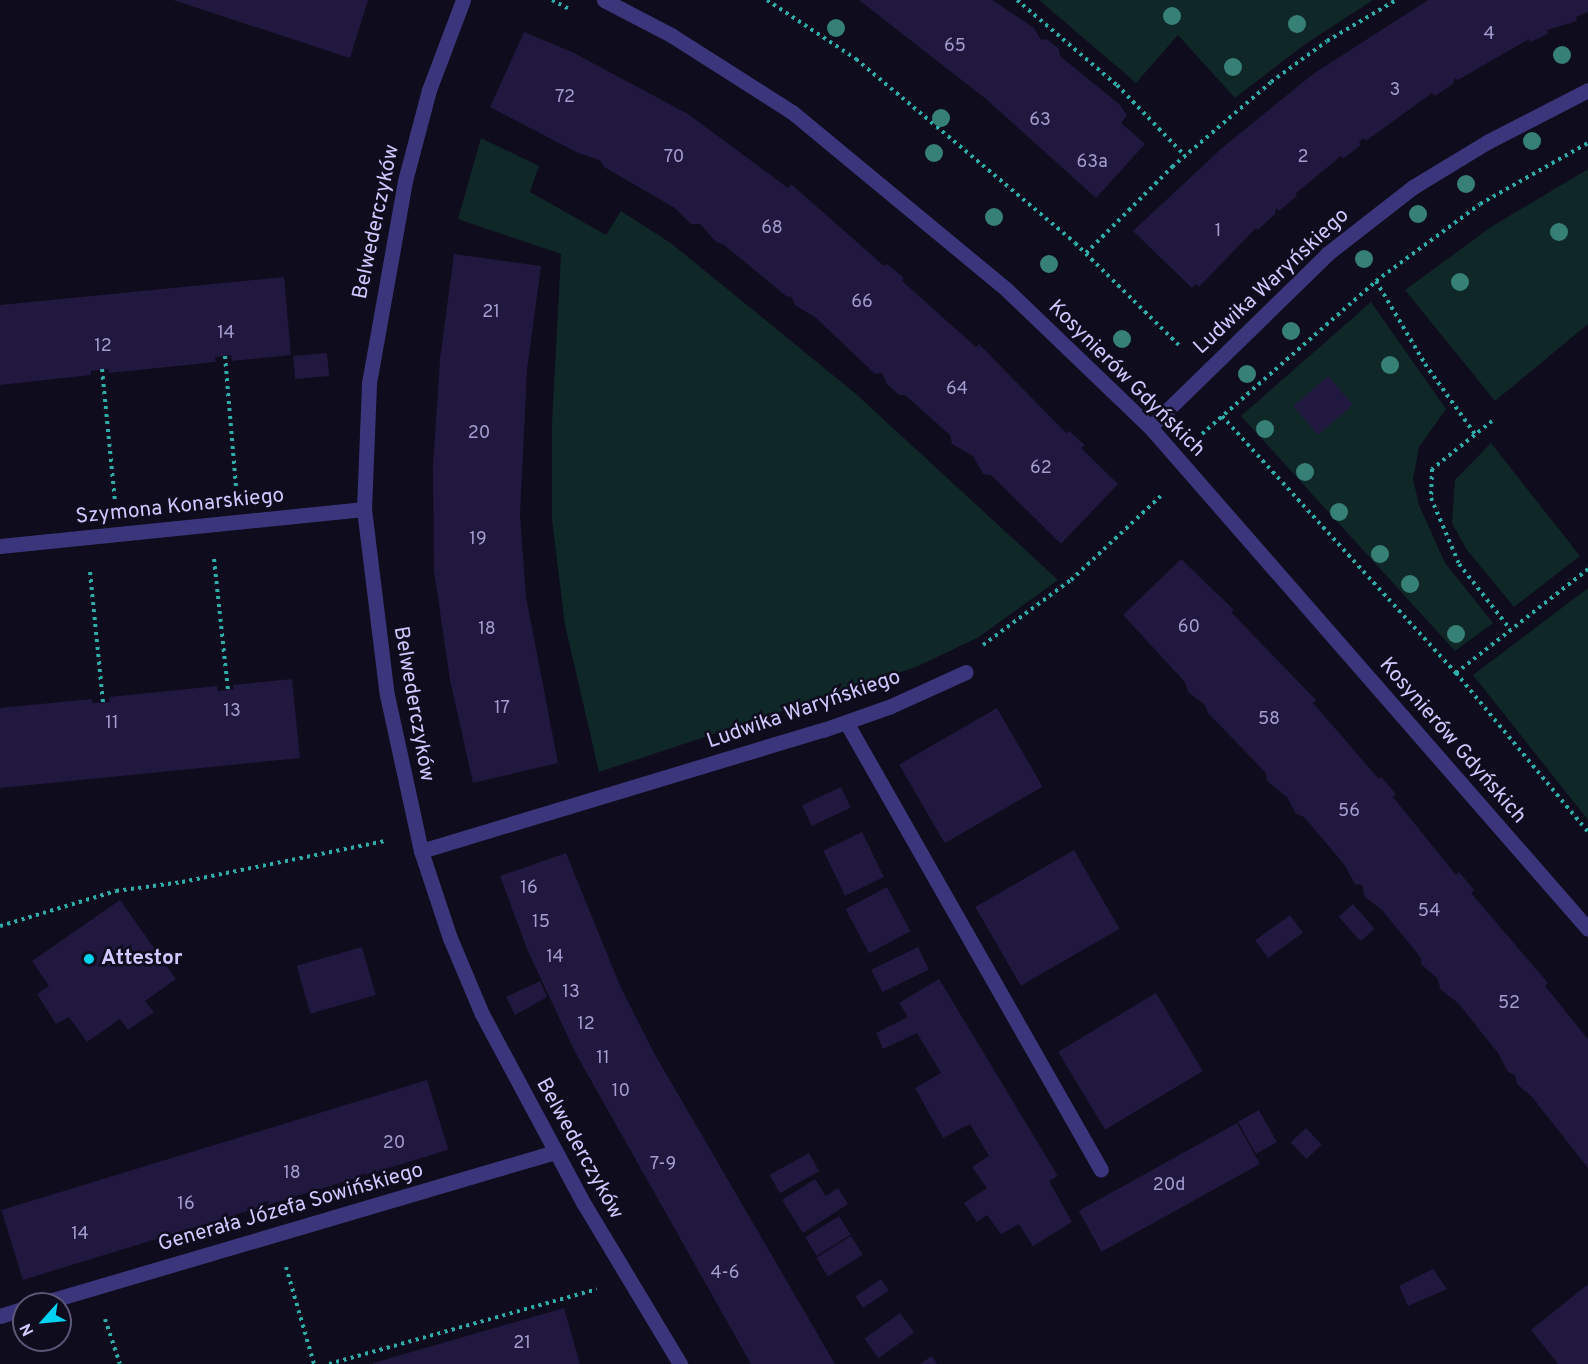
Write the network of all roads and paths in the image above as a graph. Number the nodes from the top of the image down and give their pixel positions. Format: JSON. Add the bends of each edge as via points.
{"nodes":[{"id":1,"x":463,"y":0,"type":"edge"},
{"id":2,"x":552,"y":0,"type":"edge"},
{"id":3,"x":604,"y":0,"type":"edge"},
{"id":4,"x":766,"y":0,"type":"edge"},
{"id":5,"x":1017,"y":0,"type":"edge"},
{"id":6,"x":1396,"y":0,"type":"edge"},
{"id":7,"x":581,"y":15,"type":"dead end"},
{"id":8,"x":1588,"y":90,"type":"edge"},
{"id":9,"x":1588,"y":143,"type":"edge"},
{"id":10,"x":1185,"y":156,"type":"junction"},
{"id":11,"x":1086,"y":253,"type":"junction"},
{"id":12,"x":1376,"y":281,"type":"junction"},
{"id":13,"x":225,"y":356,"type":"dead end"},
{"id":14,"x":102,"y":369,"type":"dead end"},
{"id":15,"x":1206,"y":372,"type":"junction"},
{"id":16,"x":1222,"y":416,"type":"junction"},
{"id":17,"x":1492,"y":421,"type":"dead end"},
{"id":18,"x":1150,"y":427,"type":"junction"},
{"id":19,"x":1475,"y":434,"type":"junction"},
{"id":20,"x":1176,"y":457,"type":"junction"},
{"id":21,"x":1188,"y":471,"type":"junction"},
{"id":22,"x":237,"y":492,"type":"dead end"},
{"id":23,"x":364,"y":509,"type":"junction"},
{"id":24,"x":116,"y":515,"type":"dead end"},
{"id":25,"x":0,"y":546,"type":"edge"},
{"id":26,"x":213,"y":548,"type":"dead end"},
{"id":27,"x":89,"y":561,"type":"dead end"},
{"id":28,"x":1588,"y":568,"type":"edge"},
{"id":29,"x":1510,"y":630,"type":"junction"},
{"id":30,"x":966,"y":672,"type":"joint"},
{"id":31,"x":1456,"y":673,"type":"junction"},
{"id":32,"x":228,"y":690,"type":"dead end"},
{"id":33,"x":104,"y":702,"type":"dead end"},
{"id":34,"x":846,"y":722,"type":"junction"},
{"id":35,"x":1588,"y":832,"type":"edge"},
{"id":36,"x":395,"y":839,"type":"dead end"},
{"id":37,"x":422,"y":851,"type":"junction"},
{"id":38,"x":0,"y":926,"type":"edge"},
{"id":39,"x":1587,"y":926,"type":"edge"},
{"id":40,"x":555,"y":1152,"type":"junction"},
{"id":41,"x":1101,"y":1170,"type":"dead end"},
{"id":42,"x":284,"y":1260,"type":"dead end"},
{"id":43,"x":608,"y":1286,"type":"dead end"},
{"id":44,"x":72,"y":1294,"type":"edge"},
{"id":45,"x":103,"y":1312,"type":"dead end"},
{"id":46,"x":120,"y":1364,"type":"edge"},
{"id":47,"x":314,"y":1364,"type":"edge"},
{"id":48,"x":329,"y":1364,"type":"edge"},
{"id":49,"x":680,"y":1364,"type":"edge"}],
"edges":[{"from":1,"to":23,"type":"street","name":"Belwederczyków","via":[[429,90],[388,258],[369,384]]},
{"from":2,"to":7,"type":"path"},
{"from":3,"to":18,"type":"street","name":"Kosynierów Gdyńskich","via":[[671,35],[792,112],[1007,290]]},
{"from":4,"to":11,"type":"path","via":[[855,59]]},
{"from":5,"to":10,"type":"path","via":[[1117,85]]},
{"from":6,"to":10,"type":"path","via":[[1327,41],[1271,82]]},
{"from":8,"to":15,"type":"street","name":"Ludwika Waryńskiego","via":[[1487,142],[1413,187],[1328,254]]},
{"from":9,"to":12,"type":"path","via":[[1480,204]]},
{"from":10,"to":11,"type":"path"},
{"from":11,"to":15,"type":"path"},
{"from":12,"to":16,"type":"path"},
{"from":12,"to":19,"type":"path","via":[[1425,364]]},
{"from":13,"to":22,"type":"path"},
{"from":14,"to":24,"type":"path"},
{"from":15,"to":18,"type":"street","name":"Ludwika Waryńskiego"},
{"from":16,"to":20,"type":"path"},
{"from":16,"to":31,"type":"path"},
{"from":17,"to":19,"type":"path"},
{"from":18,"to":20,"type":"street","name":"Kosynierów Gdyńskich"},
{"from":19,"to":29,"type":"path","via":[[1432,469],[1431,498],[1459,564]]},
{"from":20,"to":21,"type":"street","name":"Kosynierów Gdyńskich"},
{"from":21,"to":30,"type":"path","via":[[1071,580],[994,640],[959,657]]},
{"from":21,"to":39,"type":"street","name":"Kosynierów Gdyńskich"},
{"from":23,"to":25,"type":"street","name":"Szymona Konarskiego"},
{"from":23,"to":37,"type":"street","name":"Belwederczyków","via":[[387,695]]},
{"from":26,"to":32,"type":"path"},
{"from":27,"to":33,"type":"path"},
{"from":28,"to":29,"type":"path"},
{"from":29,"to":31,"type":"path"},
{"from":30,"to":34,"type":"street","name":"Ludwika Waryńskiego"},
{"from":31,"to":35,"type":"path"},
{"from":34,"to":37,"type":"street","name":"Ludwika Waryńskiego"},
{"from":34,"to":41,"type":"street"},
{"from":36,"to":38,"type":"path","via":[[182,882],[116,891]]},
{"from":37,"to":40,"type":"street","name":"Belwederczyków","via":[[450,938],[482,1014]]},
{"from":40,"to":44,"type":"street","name":"Generała Józefa Sowińskiego"},
{"from":40,"to":49,"type":"street","name":"Belwederczyków"},
{"from":42,"to":47,"type":"path"},
{"from":43,"to":48,"type":"path"},
{"from":45,"to":46,"type":"path"}]}
